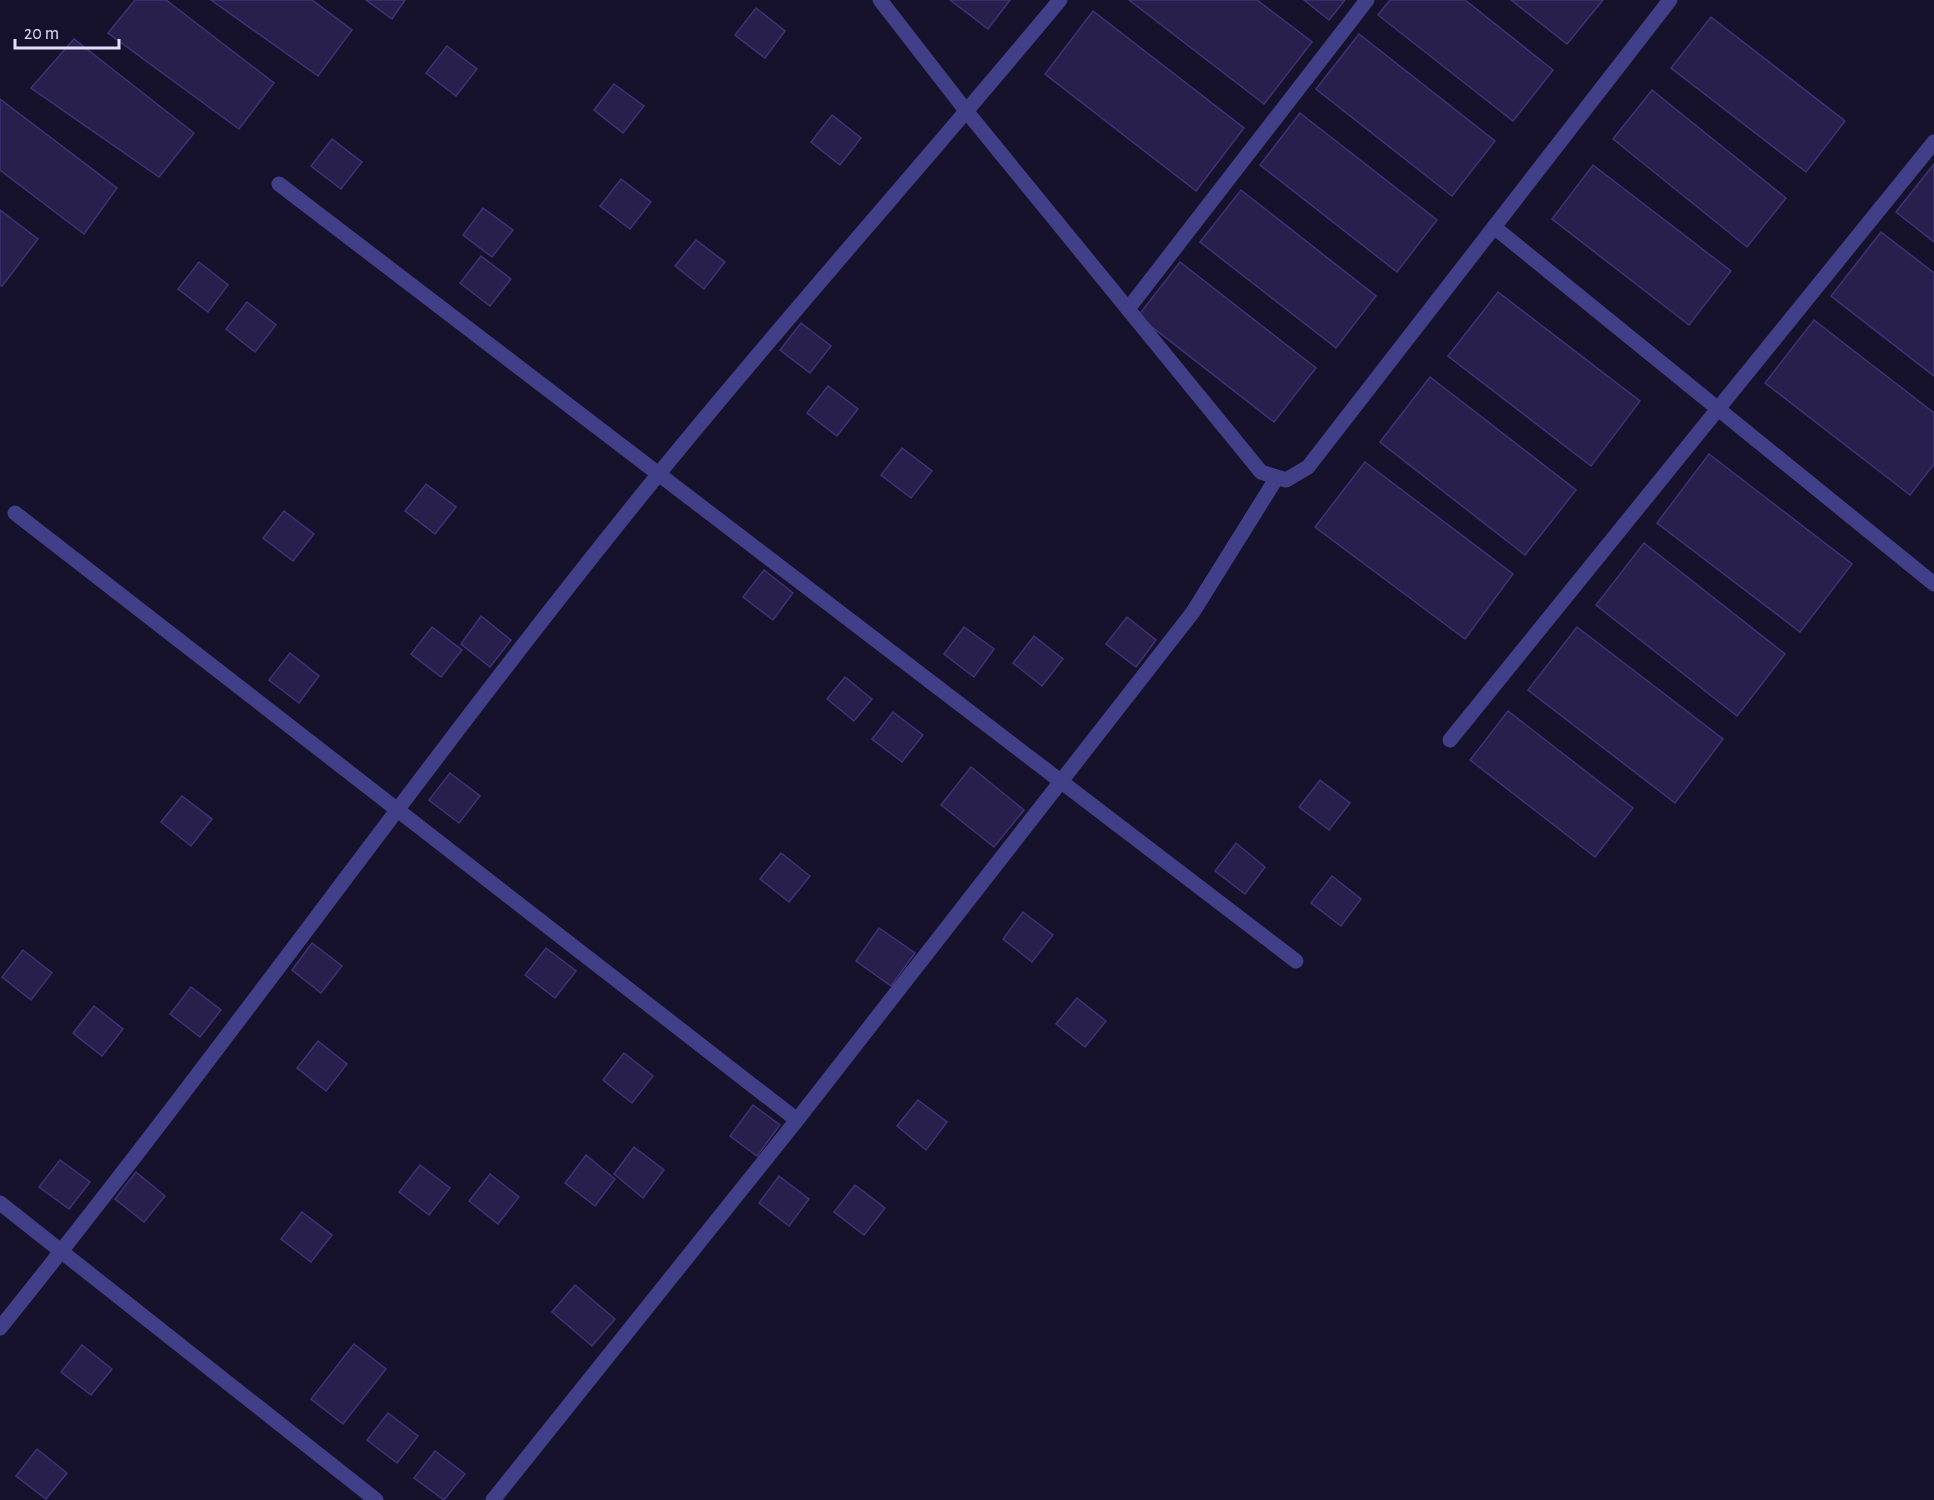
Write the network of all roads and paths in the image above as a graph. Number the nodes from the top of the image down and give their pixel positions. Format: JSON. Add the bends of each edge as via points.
{"nodes":[{"id":1,"x":880,"y":0,"type":"edge"},
{"id":2,"x":1060,"y":0,"type":"edge"},
{"id":3,"x":1367,"y":0,"type":"edge"},
{"id":4,"x":1671,"y":0,"type":"edge"},
{"id":5,"x":967,"y":112,"type":"junction"},
{"id":6,"x":1934,"y":142,"type":"edge"},
{"id":7,"x":279,"y":184,"type":"dead end"},
{"id":8,"x":1494,"y":227,"type":"junction"},
{"id":9,"x":1128,"y":309,"type":"junction"},
{"id":10,"x":1719,"y":409,"type":"junction"},
{"id":11,"x":657,"y":476,"type":"junction"},
{"id":12,"x":1276,"y":479,"type":"junction"},
{"id":13,"x":15,"y":513,"type":"dead end"},
{"id":14,"x":1934,"y":584,"type":"edge"},
{"id":15,"x":1450,"y":740,"type":"dead end"},
{"id":16,"x":1060,"y":781,"type":"junction"},
{"id":17,"x":398,"y":809,"type":"junction"},
{"id":18,"x":1296,"y":962,"type":"dead end"},
{"id":19,"x":797,"y":1120,"type":"junction"},
{"id":20,"x":0,"y":1203,"type":"edge"},
{"id":21,"x":62,"y":1251,"type":"junction"},
{"id":22,"x":0,"y":1328,"type":"edge"},
{"id":23,"x":376,"y":1500,"type":"edge"},
{"id":24,"x":493,"y":1500,"type":"edge"}],
"edges":[{"from":1,"to":5,"type":"street"},
{"from":2,"to":5,"type":"street"},
{"from":3,"to":9,"type":"street"},
{"from":4,"to":8,"type":"street"},
{"from":5,"to":9,"type":"street"},
{"from":5,"to":11,"type":"street"},
{"from":6,"to":10,"type":"street"},
{"from":7,"to":11,"type":"street"},
{"from":8,"to":10,"type":"street"},
{"from":8,"to":12,"type":"street","via":[[1308,467],[1286,480]]},
{"from":9,"to":12,"type":"street","via":[[1261,472]]},
{"from":10,"to":14,"type":"street"},
{"from":10,"to":15,"type":"street"},
{"from":11,"to":16,"type":"street"},
{"from":11,"to":17,"type":"street"},
{"from":12,"to":16,"type":"street","via":[[1192,612]]},
{"from":13,"to":17,"type":"street"},
{"from":16,"to":18,"type":"street"},
{"from":16,"to":19,"type":"street"},
{"from":17,"to":19,"type":"street"},
{"from":17,"to":21,"type":"street"},
{"from":19,"to":24,"type":"street"},
{"from":20,"to":21,"type":"street"},
{"from":21,"to":22,"type":"street"},
{"from":21,"to":23,"type":"street"}]}
